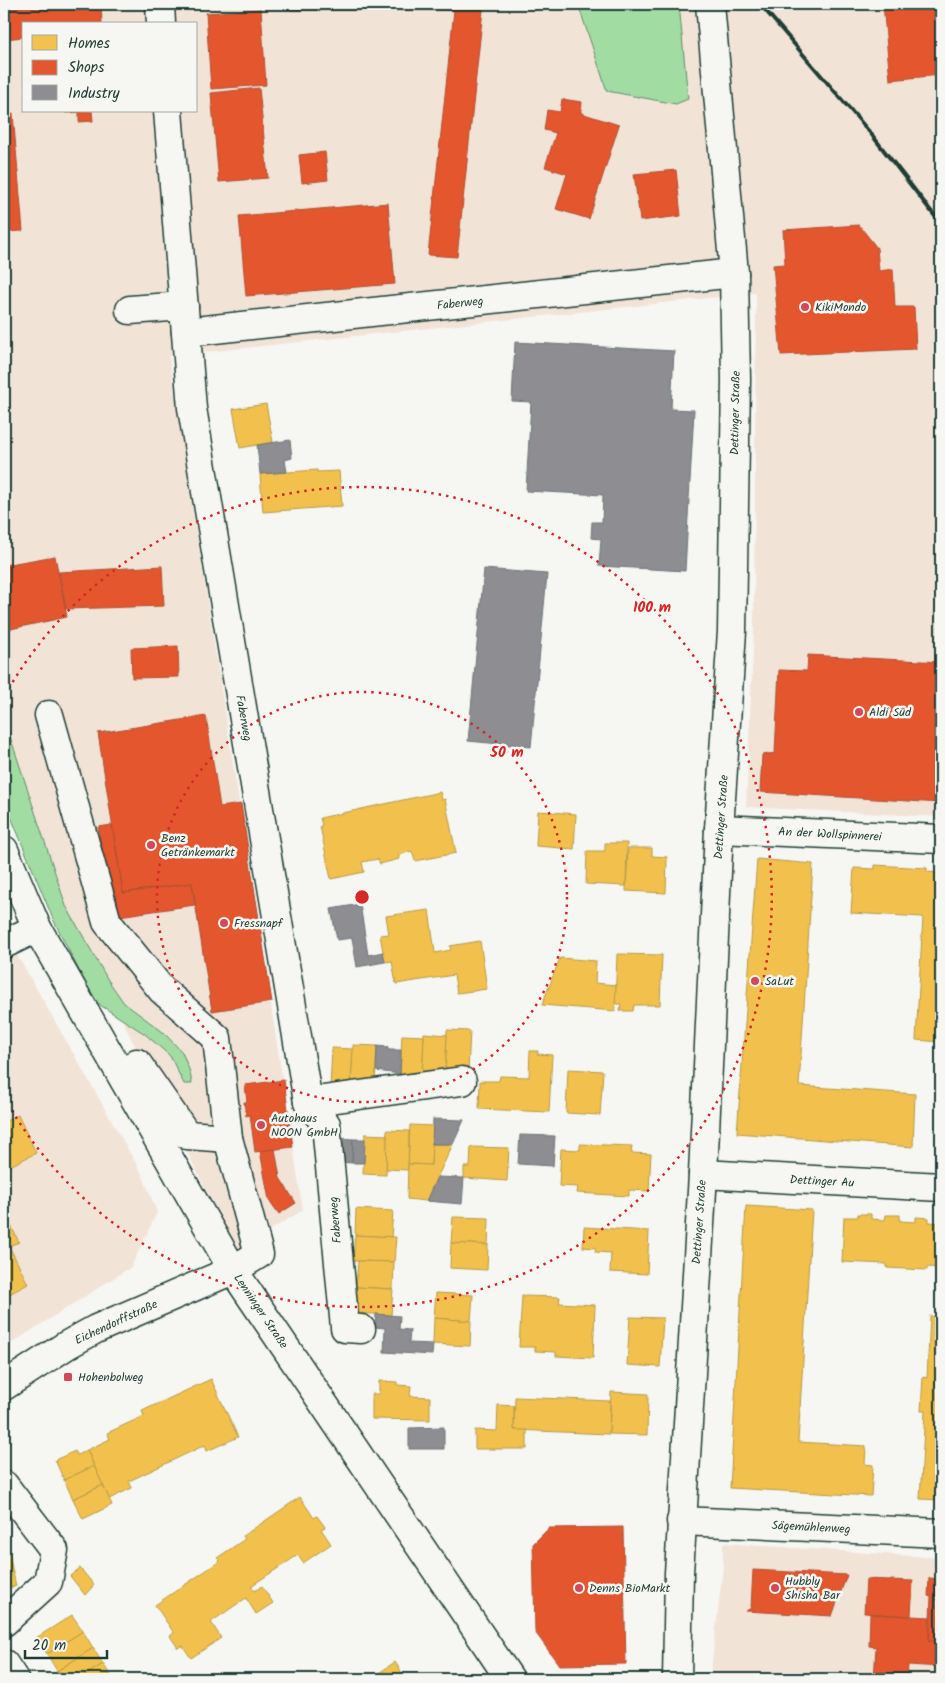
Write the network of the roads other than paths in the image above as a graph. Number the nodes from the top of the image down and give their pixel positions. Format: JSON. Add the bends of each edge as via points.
{"nodes":[{"id":1,"x":160,"y":4,"type":"edge"},
{"id":2,"x":710,"y":4,"type":"edge"},
{"id":3,"x":161,"y":22,"type":"edge"},
{"id":4,"x":168,"y":112,"type":"edge"},
{"id":5,"x":734,"y":273,"type":"junction"},
{"id":6,"x":184,"y":306,"type":"junction"},
{"id":7,"x":130,"y":310,"type":"dead end"},
{"id":8,"x":186,"y":332,"type":"junction"},
{"id":9,"x":49,"y":715,"type":"dead end"},
{"id":10,"x":719,"y":828,"type":"junction"},
{"id":11,"x":941,"y":839,"type":"edge"},
{"id":12,"x":4,"y":850,"type":"edge"},
{"id":13,"x":37,"y":928,"type":"junction"},
{"id":14,"x":4,"y":944,"type":"edge"},
{"id":15,"x":124,"y":1080,"type":"junction"},
{"id":16,"x":462,"y":1081,"type":"dead end"},
{"id":17,"x":308,"y":1102,"type":"junction"},
{"id":18,"x":228,"y":1138,"type":"junction"},
{"id":19,"x":703,"y":1174,"type":"junction"},
{"id":20,"x":941,"y":1187,"type":"edge"},
{"id":21,"x":233,"y":1270,"type":"junction"},
{"id":22,"x":361,"y":1330,"type":"dead end"},
{"id":23,"x":4,"y":1386,"type":"edge"},
{"id":24,"x":4,"y":1485,"type":"edge"},
{"id":25,"x":681,"y":1521,"type":"junction"},
{"id":26,"x":941,"y":1534,"type":"edge"},
{"id":27,"x":4,"y":1622,"type":"edge"},
{"id":28,"x":678,"y":1631,"type":"junction"},
{"id":29,"x":4,"y":1664,"type":"edge"},
{"id":30,"x":14,"y":1679,"type":"edge"},
{"id":31,"x":510,"y":1679,"type":"edge"},
{"id":32,"x":661,"y":1679,"type":"edge"},
{"id":33,"x":677,"y":1679,"type":"edge"}],
"edges":[{"from":1,"to":3,"type":"street"},
{"from":2,"to":5,"type":"street","name":"Dettinger Straße"},
{"from":4,"to":6,"type":"street","name":"Faberweg"},
{"from":5,"to":8,"type":"street","name":"Faberweg"},
{"from":5,"to":10,"type":"street","name":"Dettinger Straße","via":[[736,380],[732,631]]},
{"from":6,"to":7,"type":"street"},
{"from":6,"to":8,"type":"street","name":"Faberweg"},
{"from":8,"to":17,"type":"street","name":"Faberweg","via":[[192,408]]},
{"from":9,"to":18,"type":"street","via":[[107,922],[162,990],[217,1038]]},
{"from":10,"to":11,"type":"street","name":"An der Wollspinnerei"},
{"from":10,"to":19,"type":"street","name":"Dettinger Straße"},
{"from":12,"to":13,"type":"street","name":"Lenninger Straße"},
{"from":13,"to":14,"type":"street"},
{"from":13,"to":15,"type":"street","name":"Lenninger Straße"},
{"from":15,"to":18,"type":"street","via":[[137,1063],[187,1135]]},
{"from":15,"to":21,"type":"street","name":"Lenninger Straße"},
{"from":16,"to":17,"type":"street"},
{"from":17,"to":22,"type":"street","name":"Faberweg","via":[[326,1124],[345,1328]]},
{"from":18,"to":21,"type":"street","name":"Eichendorffstraße","via":[[259,1254]]},
{"from":19,"to":20,"type":"street","name":"Dettinger Au"},
{"from":19,"to":25,"type":"street","name":"Dettinger Straße"},
{"from":21,"to":23,"type":"street","name":"Eichendorffstraße","via":[[96,1329]]},
{"from":21,"to":31,"type":"street","name":"Lenninger Straße"},
{"from":24,"to":27,"type":"street","via":[[54,1550],[48,1582]]},
{"from":25,"to":26,"type":"street","name":"Sägemühlenweg"},
{"from":25,"to":28,"type":"street","name":"Dettinger Straße"},
{"from":28,"to":32,"type":"street","name":"Dettinger Straße"},
{"from":28,"to":33,"type":"street","name":"Dettinger Straße"},
{"from":29,"to":30,"type":"street"}]}
